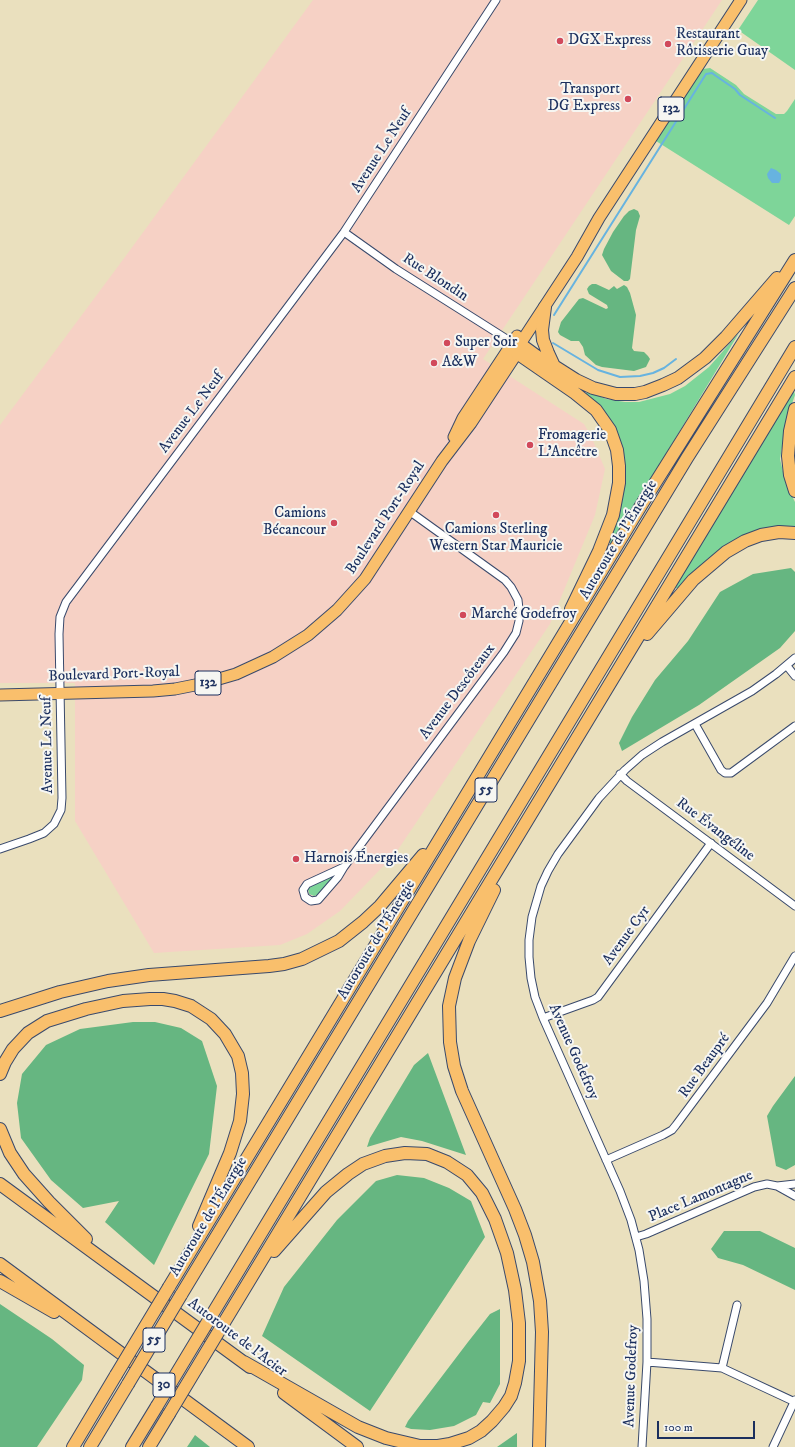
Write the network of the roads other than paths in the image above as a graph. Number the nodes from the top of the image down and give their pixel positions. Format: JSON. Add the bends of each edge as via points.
{"nodes":[{"id":1,"x":496,"y":0,"type":"edge"},
{"id":2,"x":741,"y":0,"type":"edge"},
{"id":3,"x":600,"y":218,"type":"junction"},
{"id":4,"x":344,"y":232,"type":"junction"},
{"id":5,"x":795,"y":259,"type":"edge"},
{"id":6,"x":795,"y":288,"type":"edge"},
{"id":7,"x":545,"y":307,"type":"junction"},
{"id":8,"x":517,"y":347,"type":"junction"},
{"id":9,"x":795,"y":347,"type":"edge"},
{"id":10,"x":554,"y":366,"type":"junction"},
{"id":11,"x":795,"y":377,"type":"edge"},
{"id":12,"x":795,"y":409,"type":"edge"},
{"id":13,"x":795,"y":491,"type":"edge"},
{"id":14,"x":409,"y":511,"type":"junction"},
{"id":15,"x":795,"y":533,"type":"edge"},
{"id":16,"x":795,"y":658,"type":"edge"},
{"id":17,"x":546,"y":663,"type":"junction"},
{"id":18,"x":622,"y":665,"type":"junction"},
{"id":19,"x":786,"y":666,"type":"junction"},
{"id":20,"x":795,"y":676,"type":"edge"},
{"id":21,"x":60,"y":693,"type":"junction"},
{"id":22,"x":0,"y":695,"type":"edge"},
{"id":23,"x":695,"y":724,"type":"junction"},
{"id":24,"x":795,"y":726,"type":"edge"},
{"id":25,"x":620,"y":774,"type":"junction"},
{"id":26,"x":531,"y":814,"type":"junction"},
{"id":27,"x":446,"y":828,"type":"junction"},
{"id":28,"x":710,"y":843,"type":"junction"},
{"id":29,"x":0,"y":849,"type":"edge"},
{"id":30,"x":344,"y":868,"type":"junction"},
{"id":31,"x":795,"y":906,"type":"edge"},
{"id":32,"x":795,"y":956,"type":"edge"},
{"id":33,"x":0,"y":1011,"type":"edge"},
{"id":34,"x":543,"y":1018,"type":"junction"},
{"id":35,"x":0,"y":1074,"type":"edge"},
{"id":36,"x":0,"y":1129,"type":"edge"},
{"id":37,"x":606,"y":1160,"type":"junction"},
{"id":38,"x":0,"y":1184,"type":"edge"},
{"id":39,"x":795,"y":1184,"type":"edge"},
{"id":40,"x":777,"y":1186,"type":"junction"},
{"id":41,"x":795,"y":1196,"type":"edge"},
{"id":42,"x":636,"y":1237,"type":"junction"},
{"id":43,"x":0,"y":1264,"type":"edge"},
{"id":44,"x":113,"y":1267,"type":"junction"},
{"id":45,"x":256,"y":1269,"type":"junction"},
{"id":46,"x":178,"y":1273,"type":"junction"},
{"id":47,"x":0,"y":1281,"type":"edge"},
{"id":48,"x":737,"y":1305,"type":"dead end"},
{"id":49,"x":96,"y":1335,"type":"junction"},
{"id":50,"x":244,"y":1362,"type":"junction"},
{"id":51,"x":647,"y":1362,"type":"junction"},
{"id":52,"x":722,"y":1368,"type":"junction"},
{"id":53,"x":795,"y":1401,"type":"edge"},
{"id":54,"x":94,"y":1412,"type":"junction"},
{"id":55,"x":160,"y":1430,"type":"junction"},
{"id":56,"x":232,"y":1436,"type":"junction"},
{"id":57,"x":65,"y":1447,"type":"edge"},
{"id":58,"x":73,"y":1447,"type":"edge"},
{"id":59,"x":90,"y":1447,"type":"edge"},
{"id":60,"x":132,"y":1447,"type":"edge"},
{"id":61,"x":149,"y":1447,"type":"edge"},
{"id":62,"x":152,"y":1447,"type":"edge"},
{"id":63,"x":243,"y":1447,"type":"edge"},
{"id":64,"x":248,"y":1447,"type":"edge"},
{"id":65,"x":357,"y":1447,"type":"edge"},
{"id":66,"x":539,"y":1447,"type":"edge"},
{"id":67,"x":642,"y":1447,"type":"edge"},
{"id":68,"x":773,"y":1447,"type":"edge"}],
"edges":[{"from":1,"to":4,"type":"street","name":"Avenue Le Neuf"},
{"from":2,"to":3,"type":"main road","name":"Boulevard Port-Royal","number":"132"},
{"from":3,"to":7,"type":"main road","name":"Boulevard Port-Royal","number":"132"},
{"from":3,"to":8,"type":"main road","name":"Boulevard Port-Royal","number":"132","via":[[550,286]]},
{"from":4,"to":8,"type":"street","name":"Rue Blondin","via":[[396,269]]},
{"from":4,"to":21,"type":"street","name":"Avenue Le Neuf","via":[[66,602],[60,617]]},
{"from":5,"to":10,"type":"highway","via":[[712,352],[689,371],[663,385],[635,394],[609,393],[580,383]]},
{"from":5,"to":17,"type":"highway","via":[[661,472]]},
{"from":6,"to":59,"type":"highway","name":"Autoroute de l'Énergie","number":"55","bridge":true,"via":[[618,572]]},
{"from":7,"to":8,"type":"main road","name":"Boulevard Port-Royal","number":"132"},
{"from":7,"to":10,"type":"highway","via":[[543,340]]},
{"from":8,"to":10,"type":"highway"},
{"from":8,"to":14,"type":"main road","name":"Boulevard Port-Royal","number":"132","via":[[463,418],[442,461]]},
{"from":8,"to":17,"type":"highway","via":[[596,410],[610,430],[619,461],[619,489],[611,521]]},
{"from":9,"to":60,"type":"highway","number":"55","bridge":true},
{"from":11,"to":18,"type":"highway"},
{"from":12,"to":13,"type":"highway","via":[[788,456]]},
{"from":14,"to":21,"type":"main road","name":"Boulevard Port-Royal","number":"132","via":[[365,579],[337,610],[303,638],[265,661],[229,677],[175,689]]},
{"from":14,"to":30,"type":"street","name":"Avenue Descôteaux","via":[[505,580],[518,600],[519,621],[516,633],[504,652]]},
{"from":15,"to":18,"type":"highway","via":[[775,533],[756,537],[720,556],[681,592]]},
{"from":16,"to":19,"type":"street","name":"Avenue Godefroy"},
{"from":17,"to":27,"type":"highway"},
{"from":18,"to":26,"type":"highway"},
{"from":19,"to":20,"type":"street"},
{"from":19,"to":23,"type":"street","name":"Avenue Godefroy","via":[[747,695]]},
{"from":21,"to":22,"type":"main road","name":"Boulevard Port-Royal","number":"132"},
{"from":21,"to":29,"type":"street","name":"Avenue Le Neuf","via":[[60,814],[53,826],[44,833]]},
{"from":23,"to":24,"type":"street","via":[[725,773],[731,773]]},
{"from":23,"to":25,"type":"street","name":"Avenue Godefroy","via":[[646,752]]},
{"from":25,"to":28,"type":"street","name":"Rue Évangéline"},
{"from":25,"to":34,"type":"street","name":"Avenue Godefroy","via":[[598,798],[561,848],[538,896],[531,923],[529,957],[533,988]]},
{"from":26,"to":45,"type":"highway"},
{"from":26,"to":66,"type":"highway","via":[[464,953],[453,985],[449,1020],[451,1050],[459,1082],[519,1218],[535,1271],[542,1332]]},
{"from":27,"to":33,"type":"highway","via":[[369,917],[339,941],[296,961],[108,981],[64,991]]},
{"from":27,"to":46,"type":"highway"},
{"from":28,"to":31,"type":"street","name":"Rue Évangéline"},
{"from":28,"to":34,"type":"street","name":"Avenue Cyr","via":[[598,996]]},
{"from":30,"to":30,"type":"street","name":"Avenue Descôteaux","via":[[307,884],[303,890],[305,897],[313,901],[320,899]]},
{"from":32,"to":37,"type":"street","name":"Rue Beaupré","via":[[767,1003],[676,1126],[663,1135]]},
{"from":34,"to":37,"type":"street","name":"Avenue Godefroy"},
{"from":35,"to":46,"type":"highway","via":[[16,1045],[38,1026],[105,1004],[150,999],[175,1001],[201,1012],[221,1029],[235,1051],[241,1067],[241,1114],[224,1170]]},
{"from":36,"to":44,"type":"highway","via":[[10,1153],[29,1181]]},
{"from":37,"to":42,"type":"street","name":"Avenue Godefroy","via":[[625,1203]]},
{"from":38,"to":44,"type":"highway","name":"Autoroute de l'Acier"},
{"from":39,"to":40,"type":"street","name":"Place Lamontagne"},
{"from":40,"to":41,"type":"street","name":"Place Lamontagne"},
{"from":40,"to":42,"type":"street","name":"Place Lamontagne","via":[[767,1184],[754,1187]]},
{"from":42,"to":51,"type":"street","name":"Avenue Godefroy","via":[[646,1300]]},
{"from":43,"to":49,"type":"highway","number":"30"},
{"from":44,"to":50,"type":"highway","name":"Autoroute de l'Acier"},
{"from":45,"to":50,"type":"highway","via":[[318,1200],[356,1169],[378,1158],[398,1153],[420,1153],[440,1158],[460,1170],[477,1186],[487,1201],[499,1230],[510,1265],[517,1302],[520,1344],[518,1369],[508,1401],[486,1426],[457,1442],[426,1446],[394,1440],[358,1427]]},
{"from":45,"to":55,"type":"highway","bridge":true},
{"from":46,"to":54,"type":"highway","bridge":true},
{"from":47,"to":49,"type":"highway"},
{"from":48,"to":52,"type":"street"},
{"from":49,"to":56,"type":"highway","number":"30"},
{"from":50,"to":65,"type":"highway","name":"Autoroute de l'Acier"},
{"from":51,"to":52,"type":"street"},
{"from":51,"to":67,"type":"street","name":"Avenue Godefroy"},
{"from":52,"to":53,"type":"street"},
{"from":53,"to":68,"type":"street"},
{"from":54,"to":57,"type":"highway"},
{"from":54,"to":58,"type":"highway"},
{"from":55,"to":61,"type":"highway"},
{"from":55,"to":62,"type":"highway"},
{"from":56,"to":63,"type":"highway"},
{"from":56,"to":64,"type":"highway","number":"30"}]}
